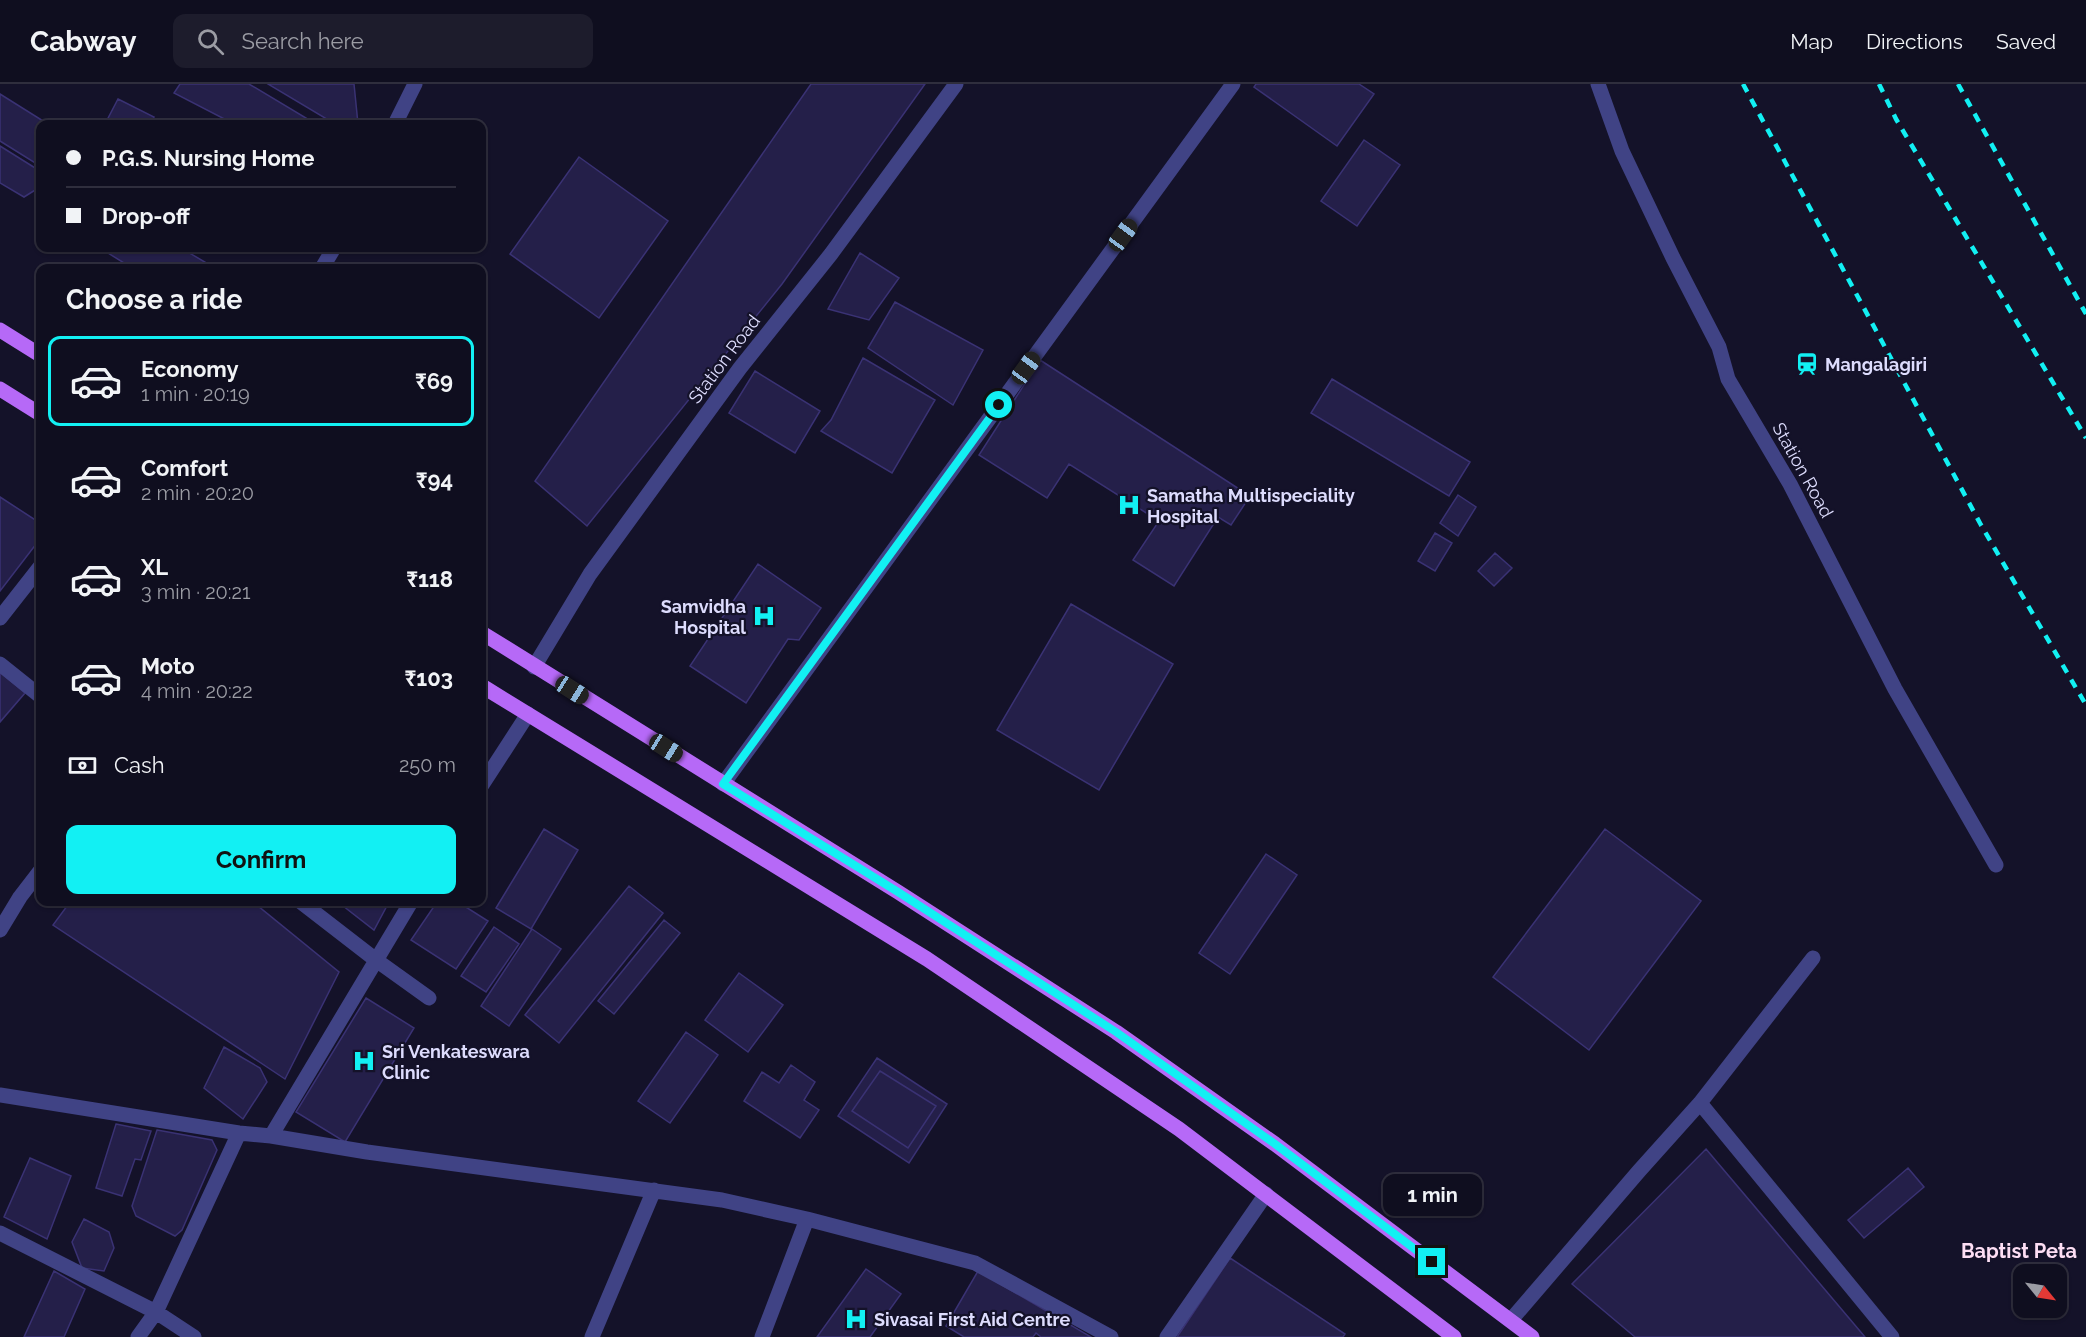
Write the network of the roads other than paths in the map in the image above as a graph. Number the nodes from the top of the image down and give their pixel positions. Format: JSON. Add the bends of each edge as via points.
{"nodes":[{"id":1,"x":415,"y":84,"type":"edge"},
{"id":2,"x":956,"y":84,"type":"edge"},
{"id":3,"x":1233,"y":84,"type":"edge"},
{"id":4,"x":1598,"y":84,"type":"edge"},
{"id":5,"x":397,"y":120,"type":"edge"},
{"id":6,"x":0,"y":330,"type":"edge"},
{"id":7,"x":36,"y":352,"type":"edge"},
{"id":8,"x":0,"y":388,"type":"edge"},
{"id":9,"x":36,"y":411,"type":"edge"},
{"id":10,"x":36,"y":572,"type":"edge"},
{"id":11,"x":0,"y":618,"type":"edge"},
{"id":12,"x":486,"y":636,"type":"edge"},
{"id":13,"x":0,"y":664,"type":"edge"},
{"id":14,"x":534,"y":667,"type":"junction"},
{"id":15,"x":486,"y":688,"type":"edge"},
{"id":16,"x":36,"y":693,"type":"edge"},
{"id":17,"x":528,"y":714,"type":"junction"},
{"id":18,"x":486,"y":779,"type":"edge"},
{"id":19,"x":723,"y":784,"type":"junction"},
{"id":20,"x":1996,"y":865,"type":"dead end"},
{"id":21,"x":36,"y":876,"type":"edge"},
{"id":22,"x":306,"y":906,"type":"edge"},
{"id":23,"x":409,"y":906,"type":"edge"},
{"id":24,"x":0,"y":930,"type":"edge"},
{"id":25,"x":1813,"y":958,"type":"dead end"},
{"id":26,"x":376,"y":960,"type":"junction"},
{"id":27,"x":429,"y":998,"type":"dead end"},
{"id":28,"x":0,"y":1095,"type":"edge"},
{"id":29,"x":1700,"y":1103,"type":"junction"},
{"id":30,"x":239,"y":1133,"type":"junction"},
{"id":31,"x":271,"y":1136,"type":"junction"},
{"id":32,"x":654,"y":1190,"type":"junction"},
{"id":33,"x":1266,"y":1194,"type":"junction"},
{"id":34,"x":807,"y":1220,"type":"junction"},
{"id":35,"x":0,"y":1233,"type":"edge"},
{"id":36,"x":156,"y":1312,"type":"junction"},
{"id":37,"x":1511,"y":1320,"type":"junction"},
{"id":38,"x":138,"y":1337,"type":"edge"},
{"id":39,"x":194,"y":1337,"type":"edge"},
{"id":40,"x":592,"y":1337,"type":"edge"},
{"id":41,"x":762,"y":1337,"type":"edge"},
{"id":42,"x":1112,"y":1337,"type":"edge"},
{"id":43,"x":1167,"y":1337,"type":"edge"},
{"id":44,"x":1454,"y":1337,"type":"edge"},
{"id":45,"x":1532,"y":1337,"type":"edge"},
{"id":46,"x":1892,"y":1337,"type":"edge"}],
"edges":[{"from":1,"to":5,"type":"street"},
{"from":2,"to":14,"type":"street","name":"Station Road","via":[[692,433],[590,574]]},
{"from":3,"to":19,"type":"street"},
{"from":4,"to":20,"type":"street","name":"Station Road","via":[[1622,151],[1719,347],[1728,379],[1790,484],[1895,689]]},
{"from":6,"to":7,"type":"main road"},
{"from":8,"to":9,"type":"main road"},
{"from":10,"to":11,"type":"street"},
{"from":12,"to":14,"type":"main road"},
{"from":13,"to":16,"type":"street"},
{"from":14,"to":19,"type":"main road"},
{"from":15,"to":17,"type":"main road"},
{"from":17,"to":18,"type":"street"},
{"from":17,"to":33,"type":"main road","via":[[927,959],[1179,1128]]},
{"from":19,"to":37,"type":"main road","via":[[1116,1032],[1275,1144]]},
{"from":21,"to":24,"type":"street"},
{"from":22,"to":26,"type":"street"},
{"from":23,"to":26,"type":"street"},
{"from":25,"to":29,"type":"street"},
{"from":26,"to":27,"type":"street"},
{"from":26,"to":31,"type":"street"},
{"from":28,"to":30,"type":"street"},
{"from":29,"to":37,"type":"street"},
{"from":29,"to":46,"type":"street"},
{"from":30,"to":31,"type":"street"},
{"from":30,"to":36,"type":"street"},
{"from":31,"to":32,"type":"street"},
{"from":32,"to":34,"type":"street","via":[[722,1200]]},
{"from":32,"to":40,"type":"street"},
{"from":33,"to":43,"type":"street"},
{"from":33,"to":44,"type":"main road"},
{"from":34,"to":41,"type":"street"},
{"from":34,"to":42,"type":"street","via":[[975,1263]]},
{"from":35,"to":36,"type":"street"},
{"from":36,"to":38,"type":"street"},
{"from":36,"to":39,"type":"street"},
{"from":37,"to":45,"type":"main road"}]}
